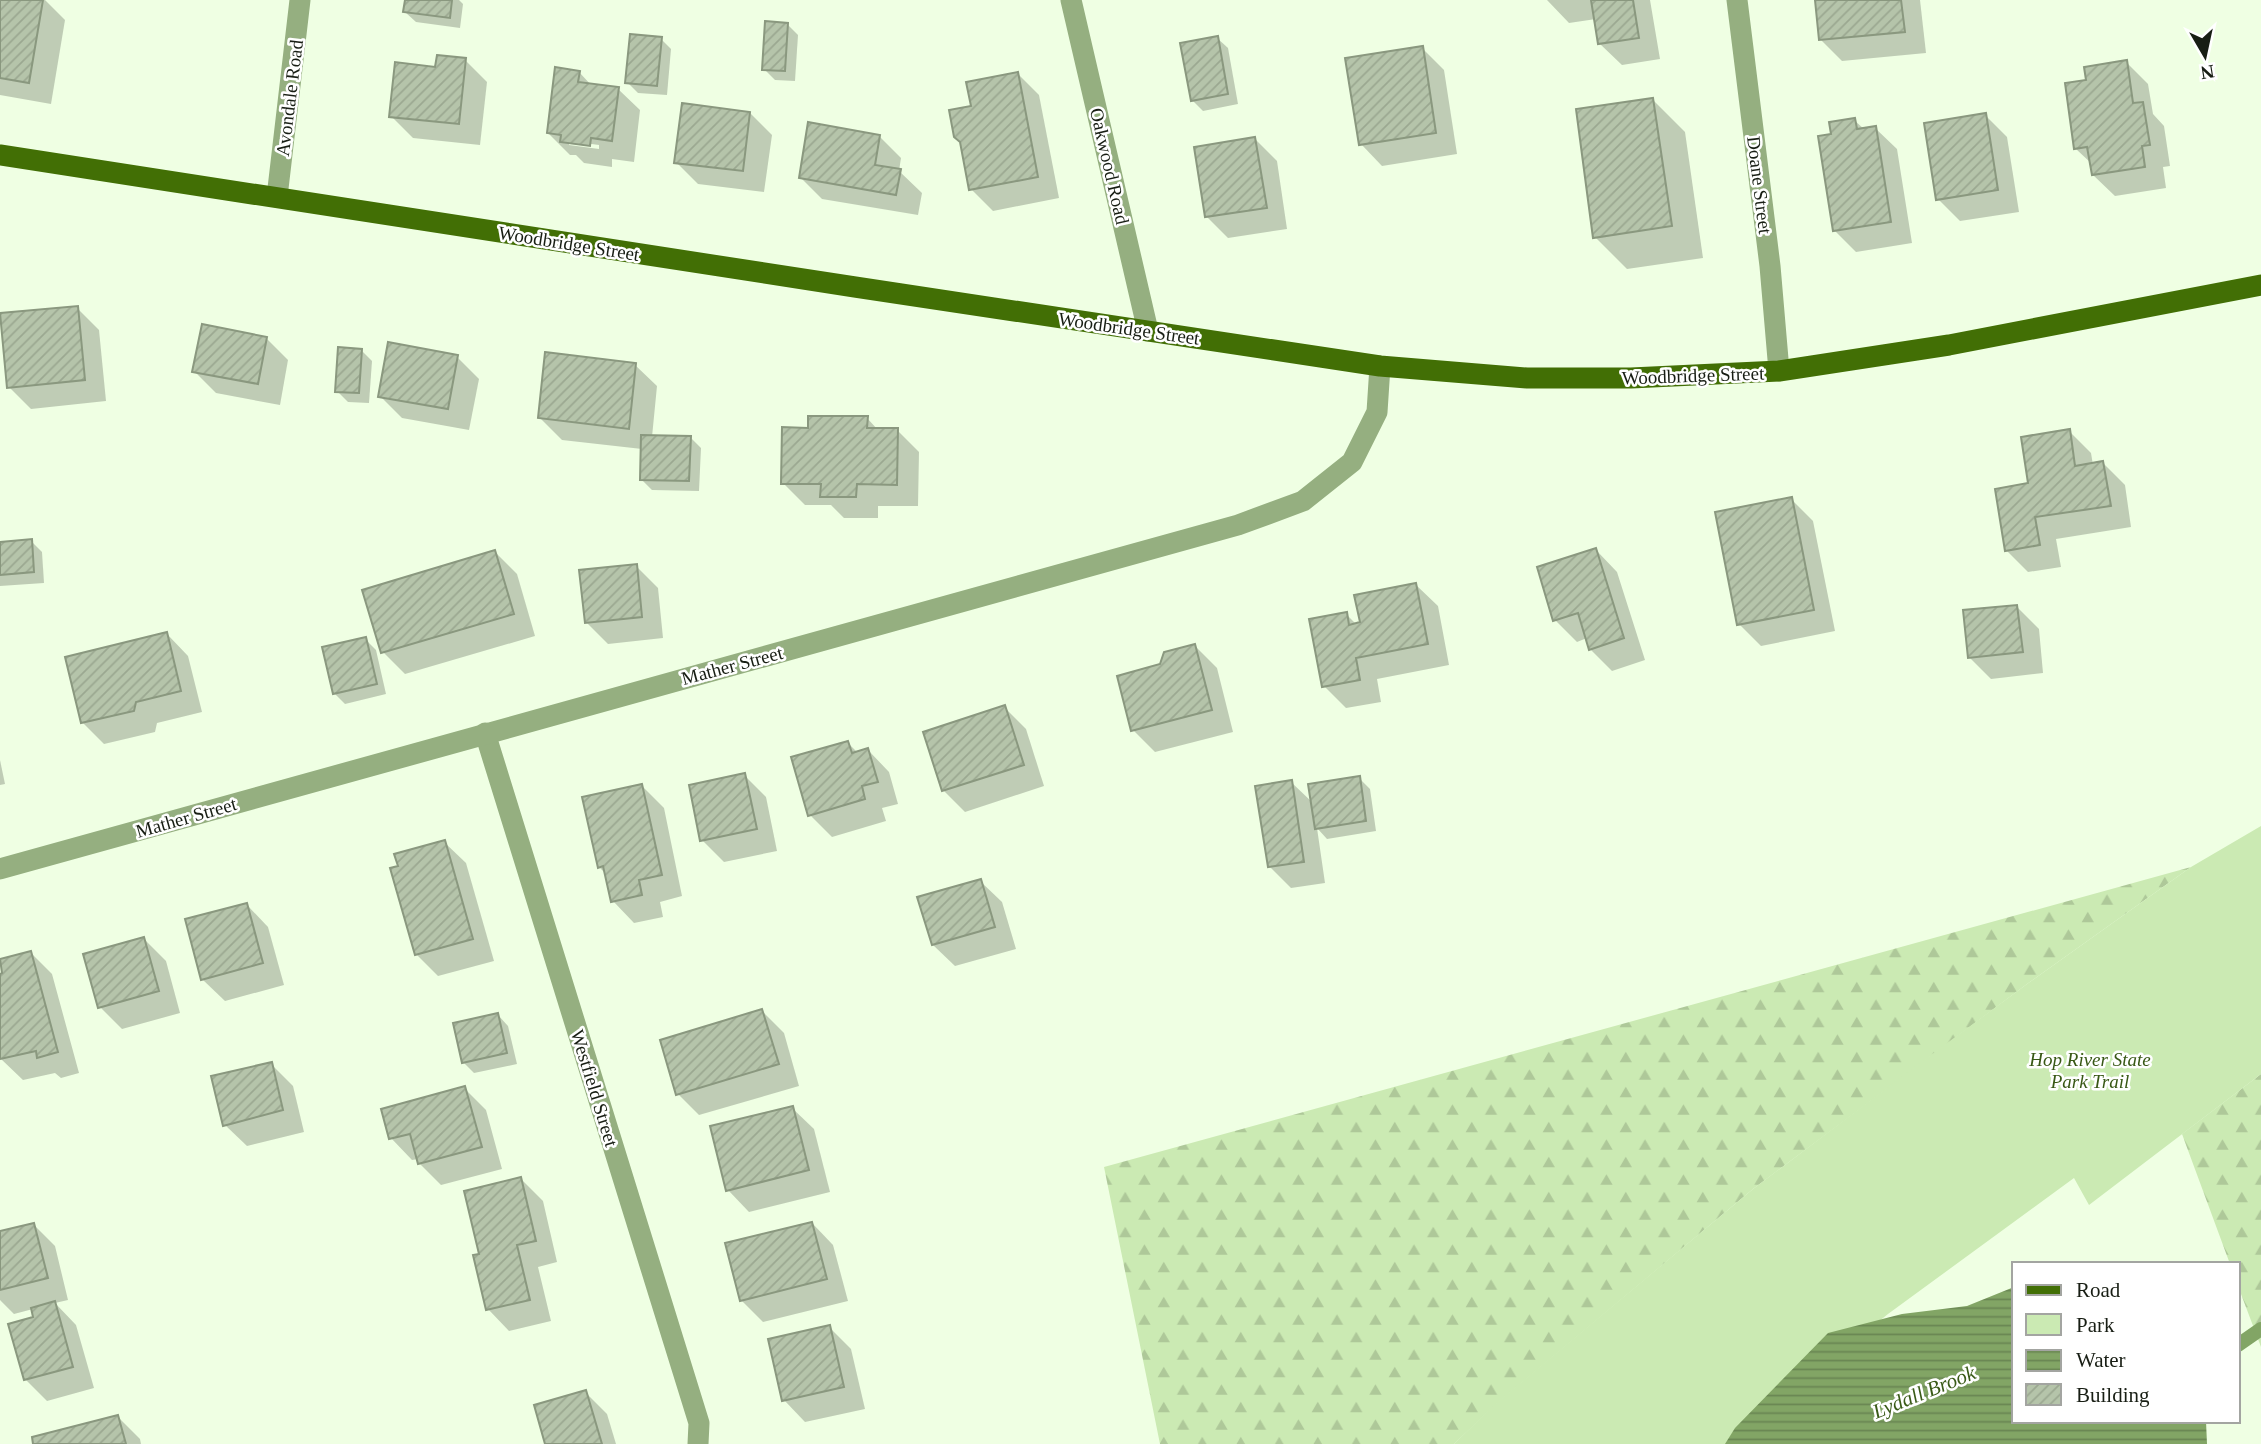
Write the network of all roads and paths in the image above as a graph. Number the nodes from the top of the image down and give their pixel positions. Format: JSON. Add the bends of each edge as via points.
{"nodes":[{"id":1,"x":300,"y":0,"type":"edge"},
{"id":2,"x":1071,"y":0,"type":"edge"},
{"id":3,"x":1737,"y":0,"type":"edge"},
{"id":4,"x":0,"y":155,"type":"edge"},
{"id":5,"x":278,"y":197,"type":"junction"},
{"id":6,"x":2261,"y":285,"type":"edge"},
{"id":7,"x":1148,"y":331,"type":"junction"},
{"id":8,"x":1380,"y":366,"type":"junction"},
{"id":9,"x":1779,"y":371,"type":"junction"},
{"id":10,"x":485,"y":733,"type":"junction"},
{"id":11,"x":0,"y":869,"type":"edge"},
{"id":12,"x":698,"y":1444,"type":"edge"}],
"edges":[{"from":1,"to":5,"type":"street","name":"Avondale Road"},
{"from":2,"to":7,"type":"street","name":"Oakwood Road"},
{"from":3,"to":9,"type":"street","name":"Doane Street"},
{"from":4,"to":5,"type":"main road","name":"Woodbridge Street"},
{"from":5,"to":7,"type":"main road","name":"Woodbridge Street"},
{"from":6,"to":9,"type":"main road","name":"Woodbridge Street","via":[[1949,345]]},
{"from":7,"to":8,"type":"main road","name":"Woodbridge Street"},
{"from":8,"to":9,"type":"main road","name":"Woodbridge Street","via":[[1527,378]]},
{"from":8,"to":10,"type":"street","name":"Mather Street","via":[[1377,412],[1352,462],[1303,501],[1238,525]]},
{"from":10,"to":11,"type":"street","name":"Mather Street"},
{"from":10,"to":12,"type":"street","name":"Westfield Street","via":[[699,1423]]}]}
